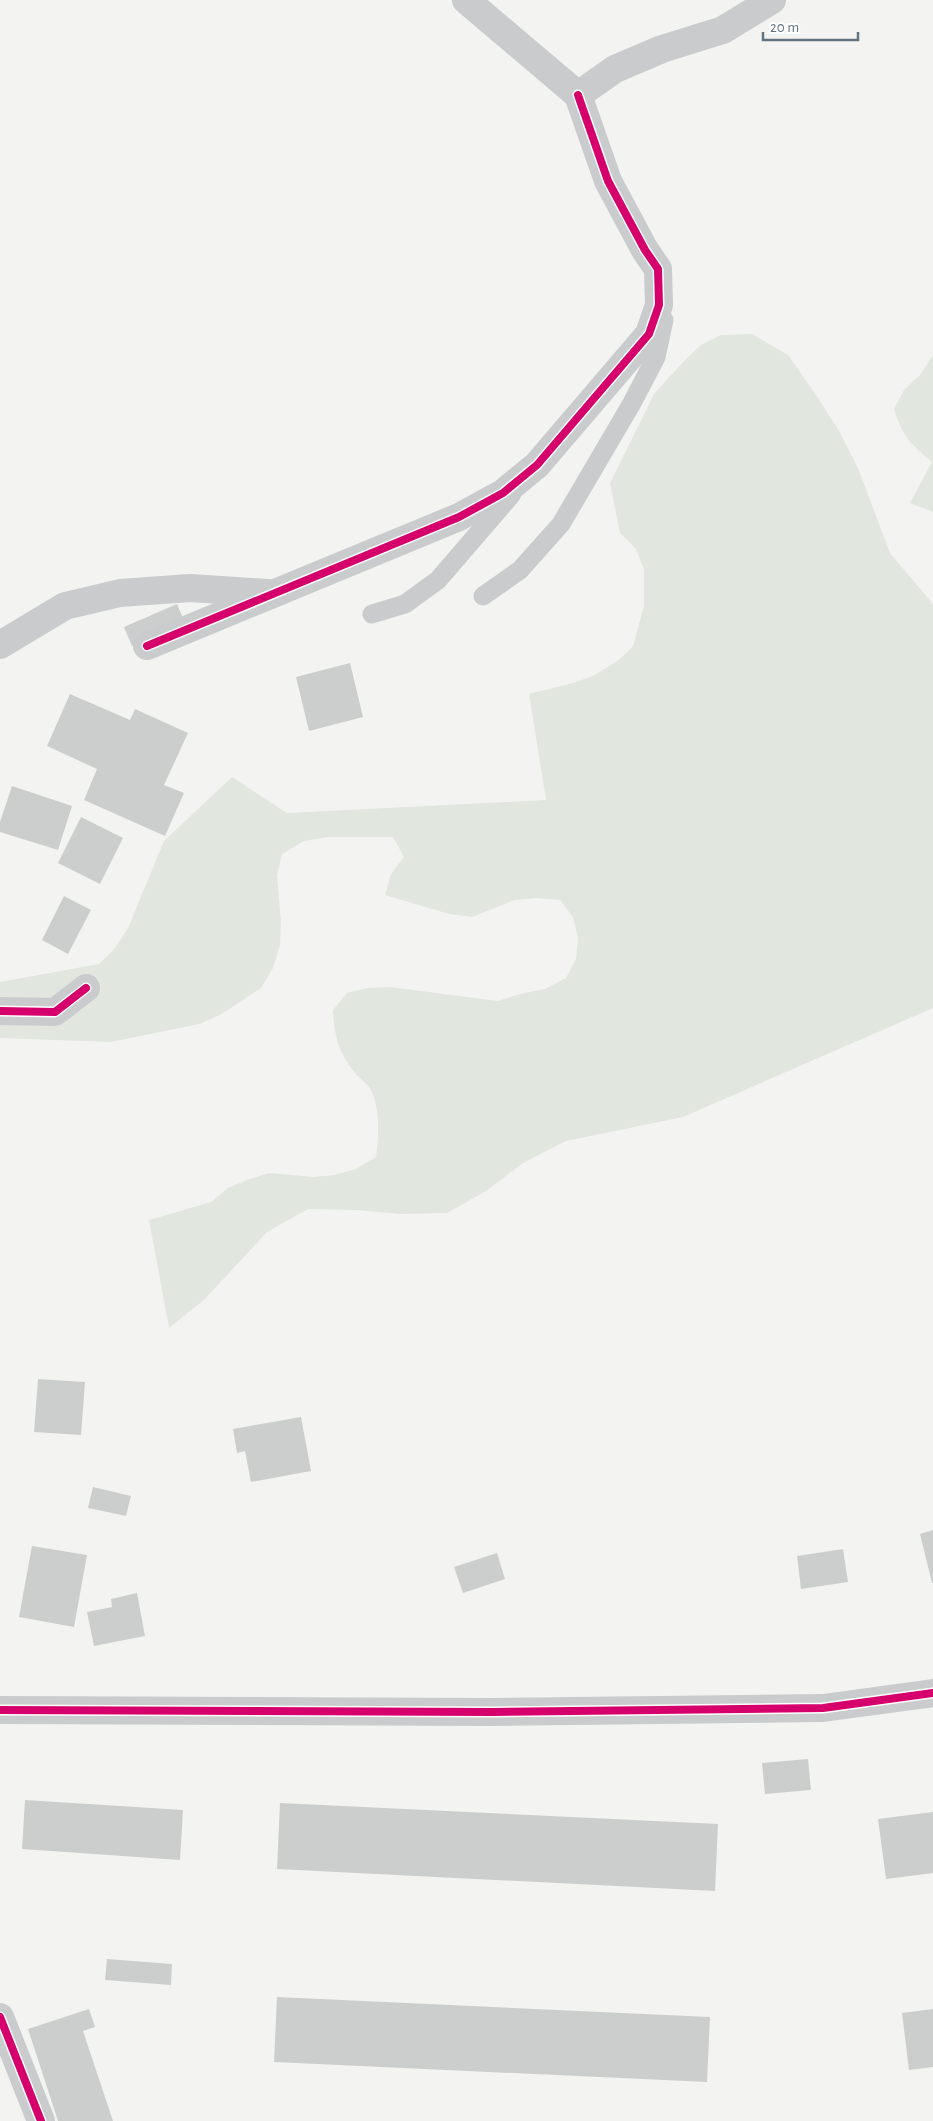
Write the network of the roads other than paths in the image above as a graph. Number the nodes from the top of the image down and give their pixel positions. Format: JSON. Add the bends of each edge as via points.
{"nodes":[{"id":1,"x":466,"y":0,"type":"edge"},
{"id":2,"x":772,"y":0,"type":"edge"},
{"id":3,"x":578,"y":95,"type":"junction"},
{"id":4,"x":658,"y":269,"type":"junction"},
{"id":5,"x":537,"y":465,"type":"junction"},
{"id":6,"x":274,"y":593,"type":"junction"},
{"id":7,"x":483,"y":596,"type":"dead end"},
{"id":8,"x":372,"y":614,"type":"dead end"},
{"id":9,"x":0,"y":644,"type":"edge"},
{"id":10,"x":147,"y":646,"type":"dead end"},
{"id":11,"x":86,"y":988,"type":"dead end"},
{"id":12,"x":0,"y":1011,"type":"edge"},
{"id":13,"x":933,"y":1693,"type":"edge"},
{"id":14,"x":0,"y":1710,"type":"edge"},
{"id":15,"x":0,"y":2017,"type":"edge"},
{"id":16,"x":41,"y":2121,"type":"edge"}],
"edges":[{"from":1,"to":3,"type":"street"},
{"from":2,"to":3,"type":"street","via":[[723,30],[662,49],[615,70]]},
{"from":3,"to":4,"type":"street","via":[[608,182]]},
{"from":4,"to":5,"type":"street","via":[[659,305],[649,334]]},
{"from":4,"to":7,"type":"lane","via":[[666,311],[656,357],[632,403],[561,524],[520,570]]},
{"from":5,"to":6,"type":"street","via":[[503,493],[459,517]]},
{"from":5,"to":8,"type":"lane","via":[[438,580],[405,604]]},
{"from":6,"to":9,"type":"street","via":[[190,588],[120,593],[65,606]]},
{"from":6,"to":10,"type":"street"},
{"from":11,"to":12,"type":"street","via":[[55,1012]]},
{"from":13,"to":14,"type":"street","via":[[823,1708],[493,1712]]},
{"from":15,"to":16,"type":"street"}]}
